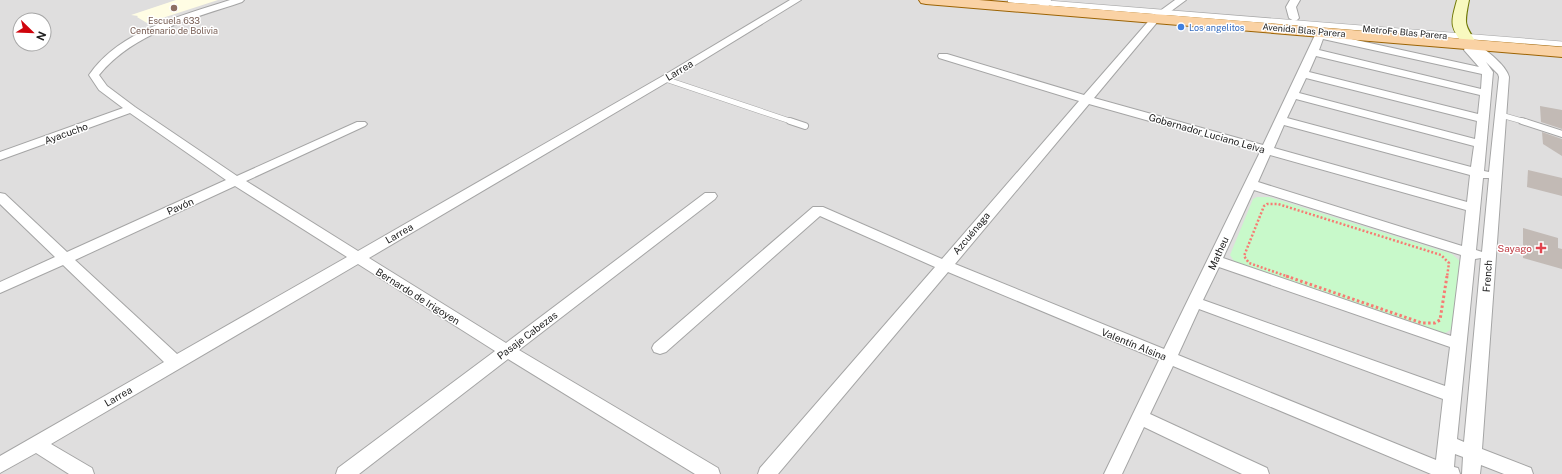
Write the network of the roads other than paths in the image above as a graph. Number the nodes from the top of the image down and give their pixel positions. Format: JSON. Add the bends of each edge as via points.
{"nodes":[{"id":1,"x":240,"y":0,"type":"edge"},
{"id":2,"x":796,"y":0,"type":"edge"},
{"id":3,"x":926,"y":0,"type":"edge"},
{"id":4,"x":1010,"y":0,"type":"edge"},
{"id":5,"x":1083,"y":0,"type":"edge"},
{"id":6,"x":1295,"y":0,"type":"edge"},
{"id":7,"x":1463,"y":0,"type":"edge"},
{"id":8,"x":1045,"y":4,"type":"edge"},
{"id":9,"x":1169,"y":9,"type":"edge"},
{"id":10,"x":1294,"y":18,"type":"junction"},
{"id":11,"x":1319,"y":33,"type":"junction"},
{"id":12,"x":1465,"y":37,"type":"junction"},
{"id":13,"x":1562,"y":38,"type":"edge"},
{"id":14,"x":1562,"y":44,"type":"edge"},
{"id":15,"x":1313,"y":52,"type":"junction"},
{"id":16,"x":1562,"y":52,"type":"edge"},
{"id":17,"x":942,"y":56,"type":"dead end"},
{"id":18,"x":1488,"y":72,"type":"junction"},
{"id":19,"x":1302,"y":74,"type":"junction"},
{"id":20,"x":665,"y":79,"type":"junction"},
{"id":21,"x":1485,"y":93,"type":"junction"},
{"id":22,"x":1292,"y":95,"type":"junction"},
{"id":23,"x":1085,"y":99,"type":"junction"},
{"id":24,"x":131,"y":109,"type":"junction"},
{"id":25,"x":1501,"y":115,"type":"junction"},
{"id":26,"x":1482,"y":119,"type":"junction"},
{"id":27,"x":1281,"y":120,"type":"junction"},
{"id":28,"x":361,"y":124,"type":"dead end"},
{"id":29,"x":805,"y":126,"type":"dead end"},
{"id":30,"x":1562,"y":134,"type":"edge"},
{"id":31,"x":1480,"y":144,"type":"junction"},
{"id":32,"x":1266,"y":150,"type":"junction"},
{"id":33,"x":0,"y":156,"type":"edge"},
{"id":34,"x":1476,"y":173,"type":"junction"},
{"id":35,"x":1495,"y":178,"type":"junction"},
{"id":36,"x":236,"y":181,"type":"junction"},
{"id":37,"x":1250,"y":184,"type":"junction"},
{"id":38,"x":710,"y":196,"type":"dead end"},
{"id":39,"x":0,"y":198,"type":"edge"},
{"id":40,"x":1473,"y":208,"type":"junction"},
{"id":41,"x":1468,"y":252,"type":"junction"},
{"id":42,"x":357,"y":257,"type":"junction"},
{"id":43,"x":65,"y":258,"type":"junction"},
{"id":44,"x":1488,"y":258,"type":"junction"},
{"id":45,"x":1214,"y":260,"type":"junction"},
{"id":46,"x":944,"y":265,"type":"junction"},
{"id":47,"x":0,"y":288,"type":"edge"},
{"id":48,"x":1194,"y":302,"type":"junction"},
{"id":49,"x":1458,"y":344,"type":"junction"},
{"id":50,"x":660,"y":348,"type":"dead end"},
{"id":51,"x":506,"y":351,"type":"junction"},
{"id":52,"x":1168,"y":358,"type":"junction"},
{"id":53,"x":176,"y":362,"type":"junction"},
{"id":54,"x":1452,"y":396,"type":"junction"},
{"id":55,"x":1140,"y":417,"type":"junction"},
{"id":56,"x":1448,"y":443,"type":"junction"},
{"id":57,"x":36,"y":444,"type":"junction"},
{"id":58,"x":1474,"y":454,"type":"junction"},
{"id":59,"x":0,"y":465,"type":"edge"},
{"id":60,"x":1446,"y":473,"type":"edge"},
{"id":61,"x":85,"y":474,"type":"edge"},
{"id":62,"x":345,"y":474,"type":"edge"},
{"id":63,"x":710,"y":474,"type":"edge"},
{"id":64,"x":767,"y":474,"type":"edge"},
{"id":65,"x":1113,"y":474,"type":"edge"},
{"id":66,"x":1260,"y":474,"type":"edge"},
{"id":67,"x":1471,"y":474,"type":"edge"},
{"id":68,"x":1524,"y":474,"type":"edge"}],
"edges":[{"from":1,"to":24,"type":"street","name":"Bernardo de Irigoyen","via":[[142,36],[119,49],[101,65],[94,75],[103,88]]},
{"from":2,"to":20,"type":"street","name":"Larrea"},
{"from":3,"to":8,"type":"main road","name":"Avenida Blas Parera"},
{"from":4,"to":8,"type":"lane"},
{"from":5,"to":9,"type":"main road","name":"Avenida Blas Parera"},
{"from":6,"to":10,"type":"street","via":[[1291,7]]},
{"from":7,"to":12,"type":"street","via":[[1457,25]]},
{"from":8,"to":9,"type":"main road","name":"Avenida Blas Parera"},
{"from":9,"to":10,"type":"main road","name":"Avenida Blas Parera"},
{"from":9,"to":11,"type":"main road","name":"Avenida Blas Parera"},
{"from":9,"to":12,"type":"lane","name":"MetroFe Blas Parera"},
{"from":9,"to":23,"type":"street","name":"Azcuénaga"},
{"from":10,"to":12,"type":"main road","name":"Avenida Blas Parera"},
{"from":11,"to":12,"type":"main road","name":"Avenida Blas Parera"},
{"from":11,"to":15,"type":"street","name":"Matheu"},
{"from":11,"to":18,"type":"street"},
{"from":12,"to":13,"type":"main road","name":"Avenida Blas Parera"},
{"from":12,"to":14,"type":"lane","name":"MetroFe Blas Parera"},
{"from":12,"to":16,"type":"main road","name":"Avenida Blas Parera"},
{"from":12,"to":18,"type":"street","via":[[1469,50]]},
{"from":12,"to":25,"type":"street","name":"French","via":[[1503,73]]},
{"from":15,"to":19,"type":"street","name":"Matheu"},
{"from":15,"to":21,"type":"street"},
{"from":17,"to":23,"type":"street","name":"Gobernador Luciano Leiva"},
{"from":18,"to":21,"type":"street","name":"French"},
{"from":19,"to":22,"type":"street","name":"Matheu"},
{"from":19,"to":26,"type":"street"},
{"from":20,"to":29,"type":"lane"},
{"from":20,"to":42,"type":"street","name":"Larrea"},
{"from":21,"to":26,"type":"street","name":"French"},
{"from":22,"to":27,"type":"street","name":"Matheu"},
{"from":22,"to":31,"type":"street"},
{"from":23,"to":32,"type":"street","name":"Gobernador Luciano Leiva"},
{"from":23,"to":46,"type":"street","name":"Azcuénaga"},
{"from":24,"to":33,"type":"street","name":"Ayacucho"},
{"from":24,"to":36,"type":"street","name":"Bernardo de Irigoyen"},
{"from":25,"to":30,"type":"lane"},
{"from":25,"to":35,"type":"street","name":"French"},
{"from":26,"to":31,"type":"street","name":"French"},
{"from":27,"to":32,"type":"street","name":"Matheu"},
{"from":27,"to":34,"type":"street"},
{"from":28,"to":36,"type":"street","name":"Pavón"},
{"from":31,"to":34,"type":"street","name":"French"},
{"from":32,"to":37,"type":"street","name":"Matheu"},
{"from":32,"to":40,"type":"street","name":"Gobernador Luciano Leiva"},
{"from":34,"to":35,"type":"street"},
{"from":34,"to":40,"type":"street","name":"French"},
{"from":35,"to":44,"type":"street","name":"French"},
{"from":36,"to":42,"type":"street","name":"Bernardo de Irigoyen"},
{"from":36,"to":43,"type":"street","name":"Pavón"},
{"from":37,"to":41,"type":"street"},
{"from":37,"to":45,"type":"street","name":"Matheu"},
{"from":38,"to":51,"type":"street","name":"Pasaje Cabezas"},
{"from":39,"to":43,"type":"street"},
{"from":40,"to":41,"type":"street","name":"French"},
{"from":41,"to":44,"type":"street"},
{"from":41,"to":49,"type":"street","name":"French"},
{"from":42,"to":51,"type":"street","name":"Bernardo de Irigoyen"},
{"from":42,"to":53,"type":"street","name":"Larrea"},
{"from":43,"to":47,"type":"street","name":"Pavón"},
{"from":43,"to":53,"type":"street"},
{"from":44,"to":58,"type":"street","name":"French"},
{"from":45,"to":48,"type":"street","name":"Matheu"},
{"from":45,"to":49,"type":"street"},
{"from":46,"to":50,"type":"street","name":"Valentín Alsina","via":[[818,210]]},
{"from":46,"to":52,"type":"street","name":"Valentín Alsina"},
{"from":46,"to":64,"type":"street","name":"Azcuénaga"},
{"from":48,"to":52,"type":"street","name":"Matheu"},
{"from":48,"to":54,"type":"street"},
{"from":49,"to":54,"type":"street","name":"French"},
{"from":51,"to":62,"type":"street","name":"Pasaje Cabezas"},
{"from":51,"to":63,"type":"street","name":"Bernardo de Irigoyen"},
{"from":52,"to":55,"type":"street","name":"Matheu"},
{"from":52,"to":60,"type":"street","name":"Valentín Alsina"},
{"from":53,"to":57,"type":"street","name":"Larrea"},
{"from":54,"to":56,"type":"street","name":"French"},
{"from":55,"to":65,"type":"street","name":"Matheu"},
{"from":55,"to":66,"type":"street"},
{"from":56,"to":58,"type":"street"},
{"from":56,"to":60,"type":"street","name":"French"},
{"from":57,"to":59,"type":"street","name":"Larrea"},
{"from":57,"to":61,"type":"street"},
{"from":58,"to":67,"type":"street","name":"French"},
{"from":58,"to":68,"type":"street"}]}
